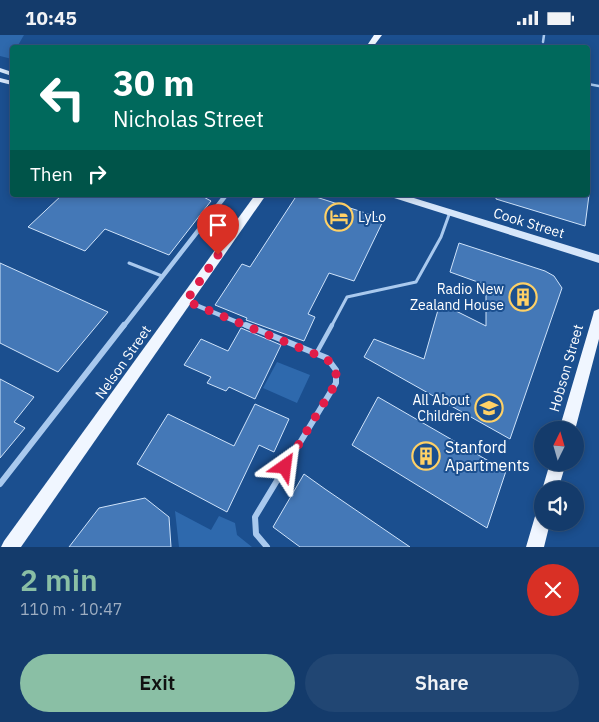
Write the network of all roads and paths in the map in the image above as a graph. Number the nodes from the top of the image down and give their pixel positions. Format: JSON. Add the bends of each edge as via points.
{"nodes":[{"id":1,"x":544,"y":35,"type":"edge"},
{"id":2,"x":543,"y":42,"type":"dead end"},
{"id":3,"x":224,"y":197,"type":"edge"},
{"id":4,"x":260,"y":197,"type":"edge"},
{"id":5,"x":401,"y":197,"type":"edge"},
{"id":6,"x":450,"y":212,"type":"junction"},
{"id":7,"x":599,"y":259,"type":"edge"},
{"id":8,"x":129,"y":263,"type":"dead end"},
{"id":9,"x":162,"y":276,"type":"junction"},
{"id":10,"x":186,"y":301,"type":"junction"},
{"id":11,"x":599,"y":315,"type":"edge"},
{"id":12,"x":316,"y":354,"type":"junction"},
{"id":13,"x":570,"y":421,"type":"edge"},
{"id":14,"x":0,"y":484,"type":"edge"},
{"id":15,"x":539,"y":531,"type":"edge"},
{"id":16,"x":10,"y":547,"type":"edge"},
{"id":17,"x":266,"y":547,"type":"edge"},
{"id":18,"x":535,"y":547,"type":"edge"}],
"edges":[{"from":1,"to":2,"type":"lane"},
{"from":3,"to":9,"type":"street","name":"Nelson Street"},
{"from":4,"to":10,"type":"main road","name":"Nelson Street"},
{"from":5,"to":6,"type":"main road","name":"Cook Street"},
{"from":6,"to":7,"type":"main road","name":"Cook Street"},
{"from":6,"to":12,"type":"lane","via":[[441,237],[416,282],[347,297]]},
{"from":8,"to":9,"type":"lane"},
{"from":9,"to":14,"type":"street","name":"Nelson Street"},
{"from":10,"to":12,"type":"street"},
{"from":10,"to":16,"type":"main road","name":"Nelson Street"},
{"from":11,"to":13,"type":"main road","name":"Hobson Street"},
{"from":12,"to":17,"type":"street","via":[[332,364],[336,370],[336,383],[255,517],[256,537]]},
{"from":15,"to":18,"type":"main road"}]}
